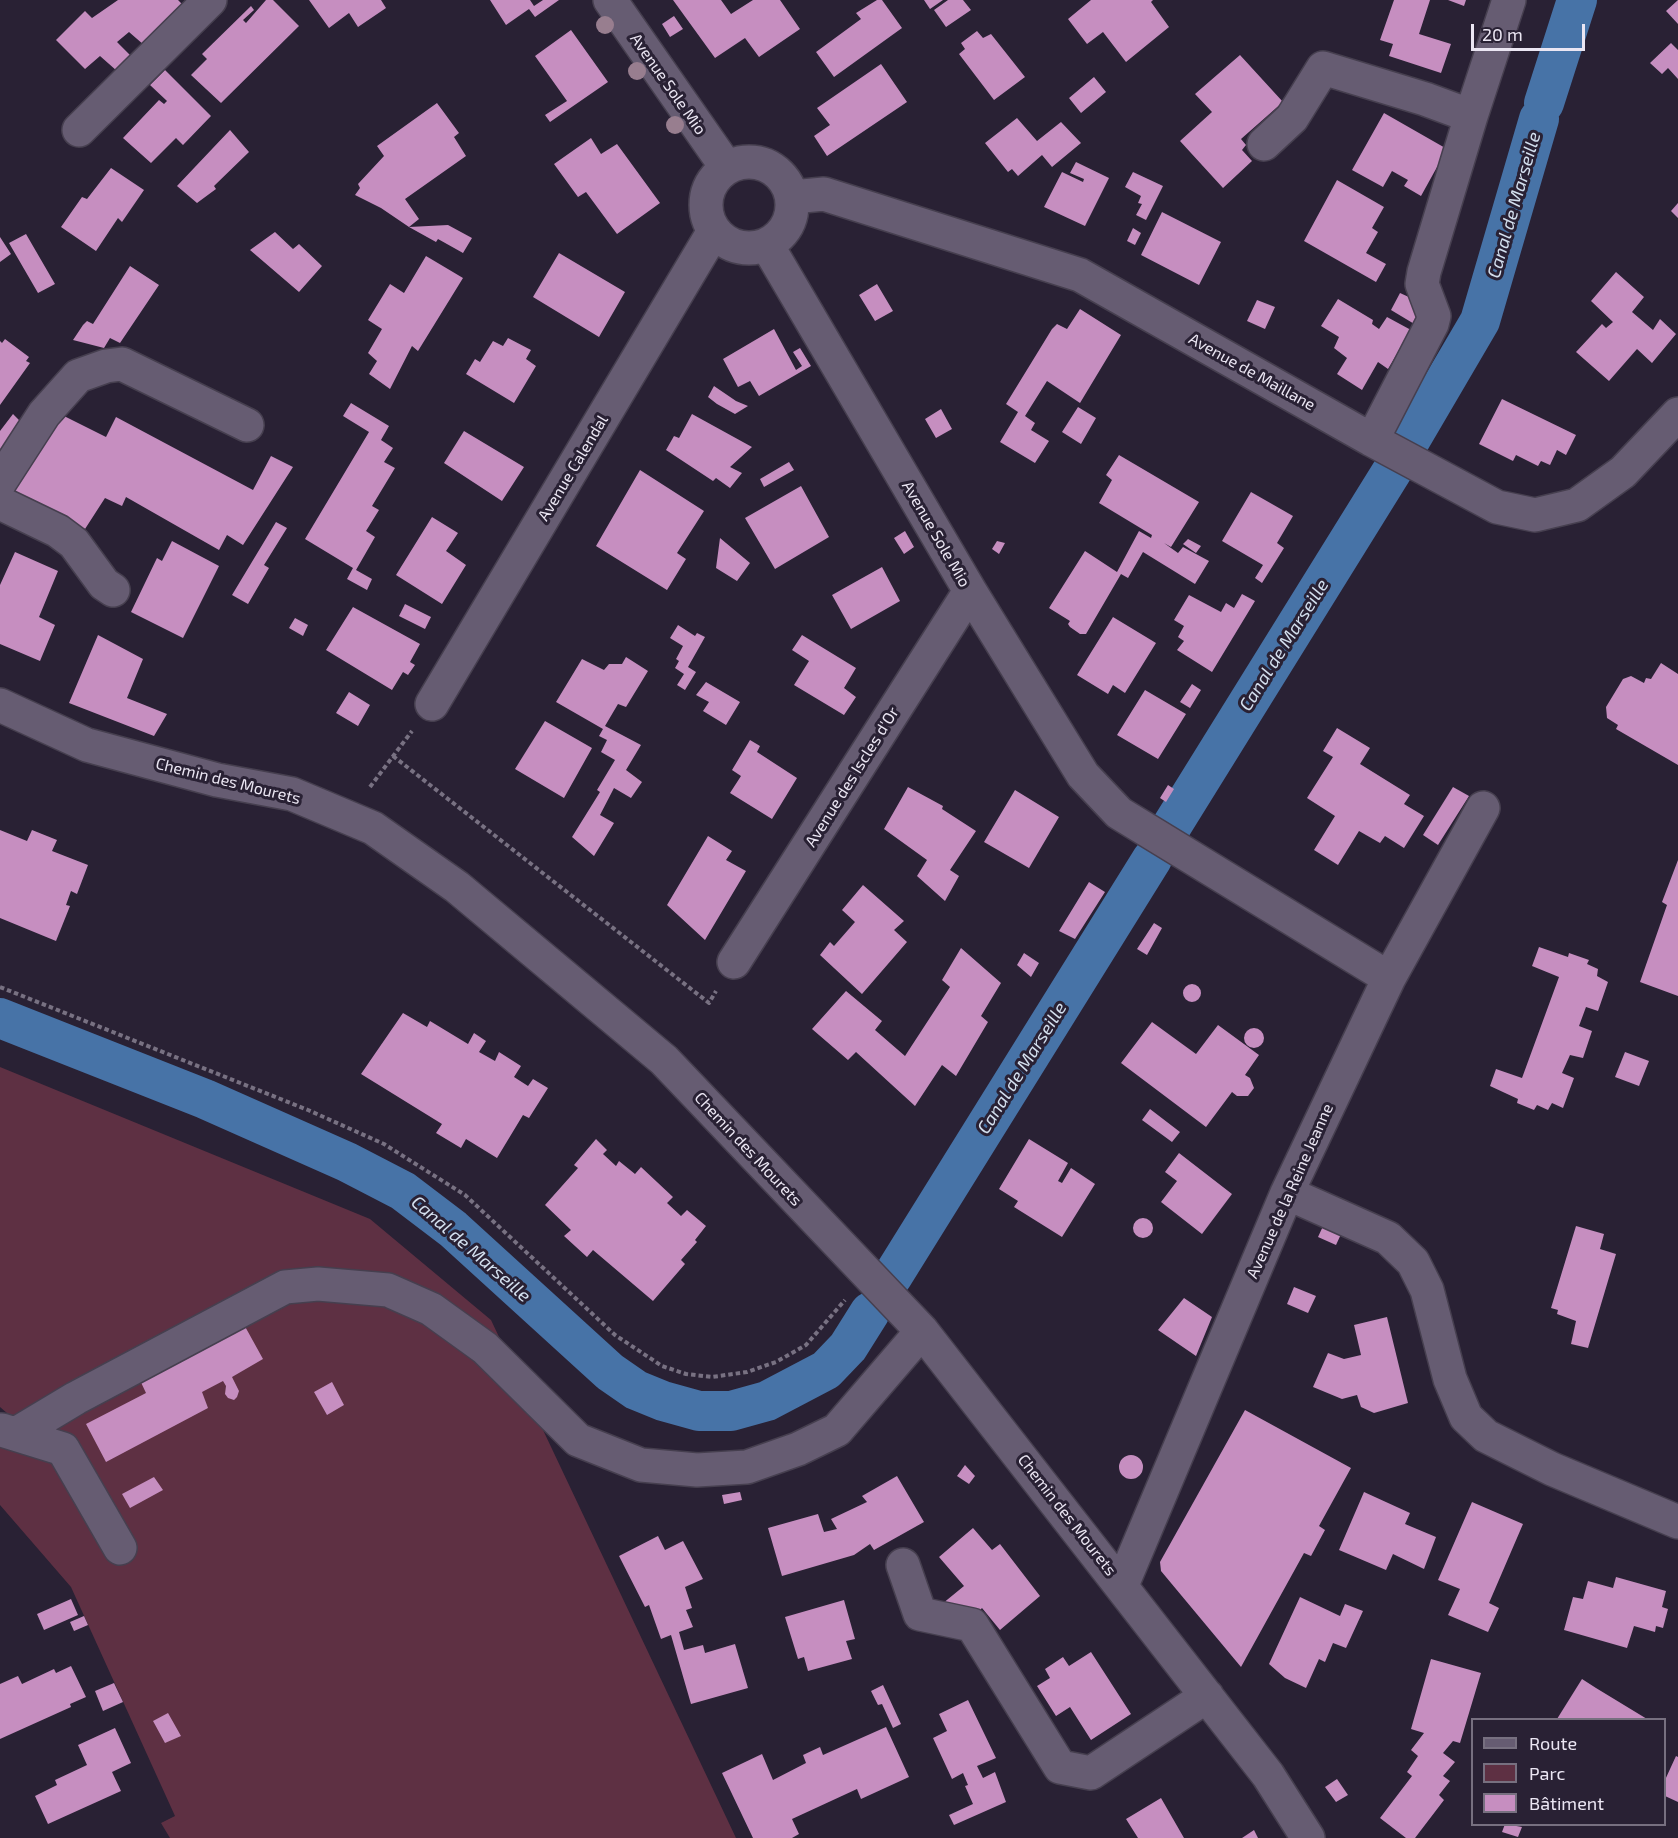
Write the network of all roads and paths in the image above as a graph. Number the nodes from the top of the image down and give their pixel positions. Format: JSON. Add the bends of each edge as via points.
{"nodes":[{"id":1,"x":210,"y":0,"type":"edge"},
{"id":2,"x":610,"y":0,"type":"edge"},
{"id":3,"x":1509,"y":0,"type":"edge"},
{"id":4,"x":1471,"y":116,"type":"junction"},
{"id":5,"x":79,"y":130,"type":"dead end"},
{"id":6,"x":1264,"y":144,"type":"dead end"},
{"id":7,"x":727,"y":168,"type":"junction"},
{"id":8,"x":792,"y":197,"type":"junction"},
{"id":9,"x":714,"y":231,"type":"junction"},
{"id":10,"x":767,"y":245,"type":"junction"},
{"id":11,"x":1678,"y":414,"type":"edge"},
{"id":12,"x":247,"y":425,"type":"dead end"},
{"id":13,"x":1379,"y":444,"type":"junction"},
{"id":14,"x":0,"y":482,"type":"edge"},
{"id":15,"x":0,"y":503,"type":"edge"},
{"id":16,"x":113,"y":590,"type":"dead end"},
{"id":17,"x":970,"y":591,"type":"junction"},
{"id":18,"x":432,"y":704,"type":"joint"},
{"id":19,"x":0,"y":705,"type":"edge"},
{"id":20,"x":393,"y":756,"type":"junction"},
{"id":21,"x":1483,"y":808,"type":"dead end"},
{"id":22,"x":350,"y":818,"type":"junction"},
{"id":23,"x":734,"y":962,"type":"joint"},
{"id":24,"x":1389,"y":978,"type":"junction"},
{"id":25,"x":0,"y":987,"type":"edge"},
{"id":26,"x":1287,"y":1193,"type":"junction"},
{"id":27,"x":859,"y":1266,"type":"junction"},
{"id":28,"x":913,"y":1320,"type":"junction"},
{"id":29,"x":8,"y":1432,"type":"edge"},
{"id":30,"x":1678,"y":1522,"type":"edge"},
{"id":31,"x":120,"y":1548,"type":"dead end"},
{"id":32,"x":903,"y":1565,"type":"dead end"},
{"id":33,"x":1122,"y":1586,"type":"junction"},
{"id":34,"x":1207,"y":1696,"type":"junction"},
{"id":35,"x":1308,"y":1838,"type":"edge"}],
"edges":[{"from":1,"to":5,"type":"street"},
{"from":2,"to":7,"type":"street","name":"Avenue Sole Mio"},
{"from":3,"to":4,"type":"street"},
{"from":4,"to":6,"type":"street","via":[[1323,68],[1292,118]]},
{"from":4,"to":13,"type":"street","via":[[1424,272],[1422,284],[1434,316],[1432,324]]},
{"from":7,"to":8,"type":"street","via":[[756,162],[771,167],[781,175]]},
{"from":7,"to":9,"type":"street","via":[[707,194],[706,209]]},
{"from":8,"to":10,"type":"street","via":[[791,218],[784,232]]},
{"from":8,"to":13,"type":"street","name":"Avenue de Maillane","via":[[824,194],[1080,275]]},
{"from":9,"to":10,"type":"street","via":[[737,247]]},
{"from":9,"to":18,"type":"street","name":"Avenue Calendal"},
{"from":10,"to":17,"type":"street","name":"Avenue Sole Mio"},
{"from":11,"to":13,"type":"street","name":"Avenue de Maillane","via":[[1623,472],[1587,498],[1577,505],[1535,515],[1497,507]]},
{"from":12,"to":14,"type":"street","via":[[122,364],[106,366],[78,376],[44,414]]},
{"from":15,"to":16,"type":"street","via":[[74,543],[104,584]]},
{"from":17,"to":23,"type":"street","name":"Avenue des Iscles d'Or"},
{"from":17,"to":24,"type":"street","name":"Avenue Sole Mio","via":[[1083,775],[1119,813]]},
{"from":18,"to":20,"type":"path"},
{"from":19,"to":22,"type":"street","name":"Chemin des Mourets","via":[[87,745],[217,780],[292,794]]},
{"from":20,"to":22,"type":"path"},
{"from":20,"to":23,"type":"path","via":[[709,1003]]},
{"from":21,"to":24,"type":"street","name":"Avenue de la Reine Jeanne"},
{"from":22,"to":27,"type":"street","name":"Chemin des Mourets","via":[[373,828],[457,887],[664,1060]]},
{"from":24,"to":26,"type":"street","name":"Avenue de la Reine Jeanne"},
{"from":25,"to":27,"type":"path","via":[[384,1144],[465,1195],[615,1335],[662,1365],[686,1374],[712,1377],[747,1372],[806,1346]]},
{"from":26,"to":30,"type":"street","via":[[1388,1238],[1413,1262],[1427,1290],[1454,1388],[1466,1417],[1485,1436]]},
{"from":26,"to":33,"type":"street","name":"Avenue de la Reine Jeanne"},
{"from":27,"to":28,"type":"street","name":"Chemin des Mourets"},
{"from":28,"to":29,"type":"street","via":[[837,1430],[747,1467],[697,1470],[641,1465],[578,1440],[485,1348],[431,1309],[388,1290],[318,1284],[285,1287]]},
{"from":28,"to":33,"type":"street","name":"Chemin des Mourets"},
{"from":29,"to":31,"type":"street","via":[[63,1449]]},
{"from":32,"to":34,"type":"street","via":[[920,1614],[972,1625],[1060,1767],[1091,1773]]},
{"from":33,"to":34,"type":"street","name":"Chemin des Mourets"},
{"from":34,"to":35,"type":"street","name":"Chemin des Mourets","via":[[1268,1775]]}]}
